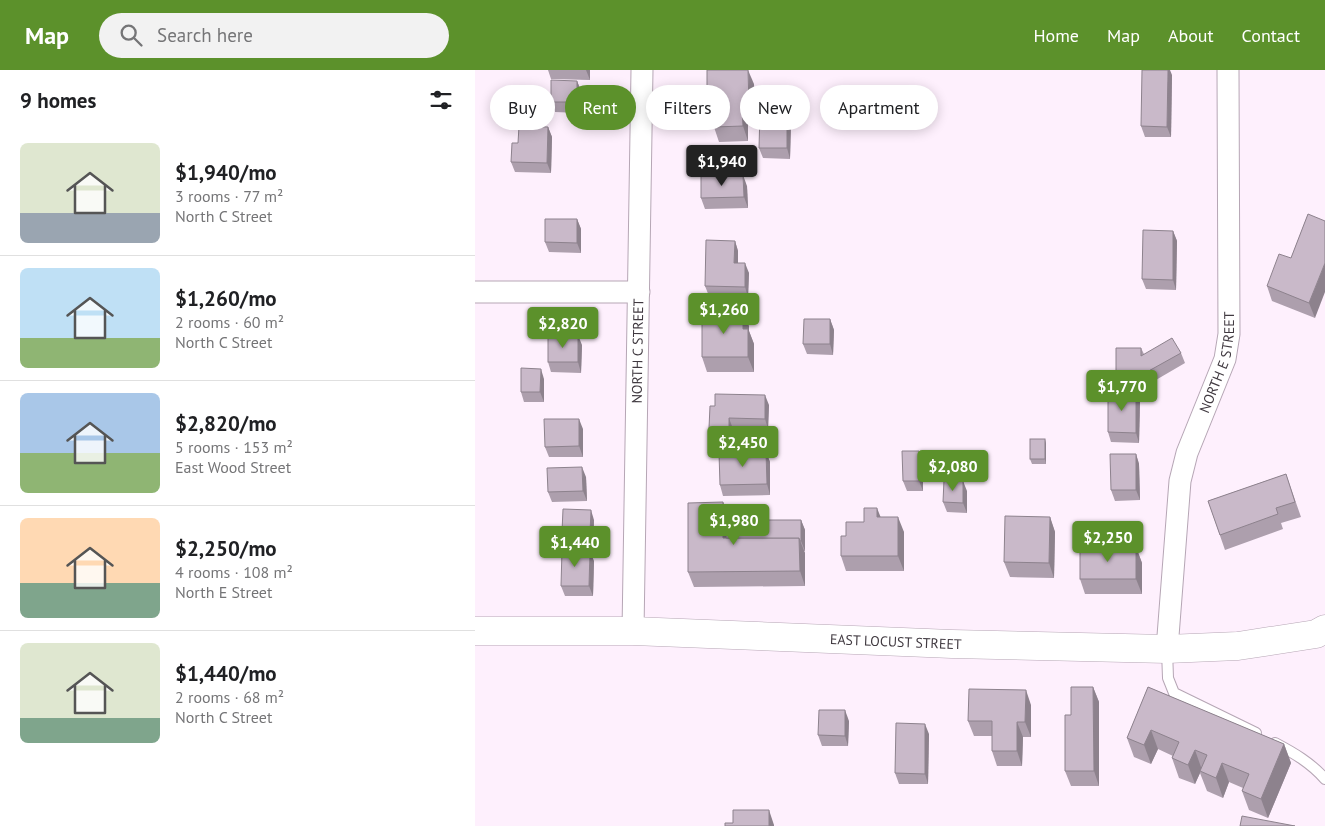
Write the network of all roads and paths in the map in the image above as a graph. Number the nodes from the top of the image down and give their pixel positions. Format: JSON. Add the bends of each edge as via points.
{"nodes":[{"id":1,"x":643,"y":70,"type":"edge"},
{"id":2,"x":1228,"y":70,"type":"edge"},
{"id":3,"x":475,"y":292,"type":"edge"},
{"id":4,"x":639,"y":292,"type":"junction"},
{"id":5,"x":475,"y":631,"type":"edge"},
{"id":6,"x":633,"y":631,"type":"junction"},
{"id":7,"x":1322,"y":633,"type":"edge"},
{"id":8,"x":1167,"y":649,"type":"junction"},
{"id":9,"x":1325,"y":779,"type":"edge"}],
"edges":[{"from":1,"to":4,"type":"street","name":"NORTH C STREET"},
{"from":2,"to":8,"type":"street","name":"NORTH E STREET","via":[[1229,334],[1225,360],[1187,453],[1180,481]]},
{"from":3,"to":4,"type":"street"},
{"from":4,"to":6,"type":"street","name":"NORTH C STREET"},
{"from":5,"to":6,"type":"main road","name":"EAST LOCUST STREET"},
{"from":6,"to":8,"type":"main road","name":"EAST LOCUST STREET"},
{"from":7,"to":8,"type":"main road","name":"EAST LOCUST STREET","via":[[1239,646]]},
{"from":8,"to":9,"type":"lane","via":[[1168,678],[1174,693],[1293,752]]}]}
